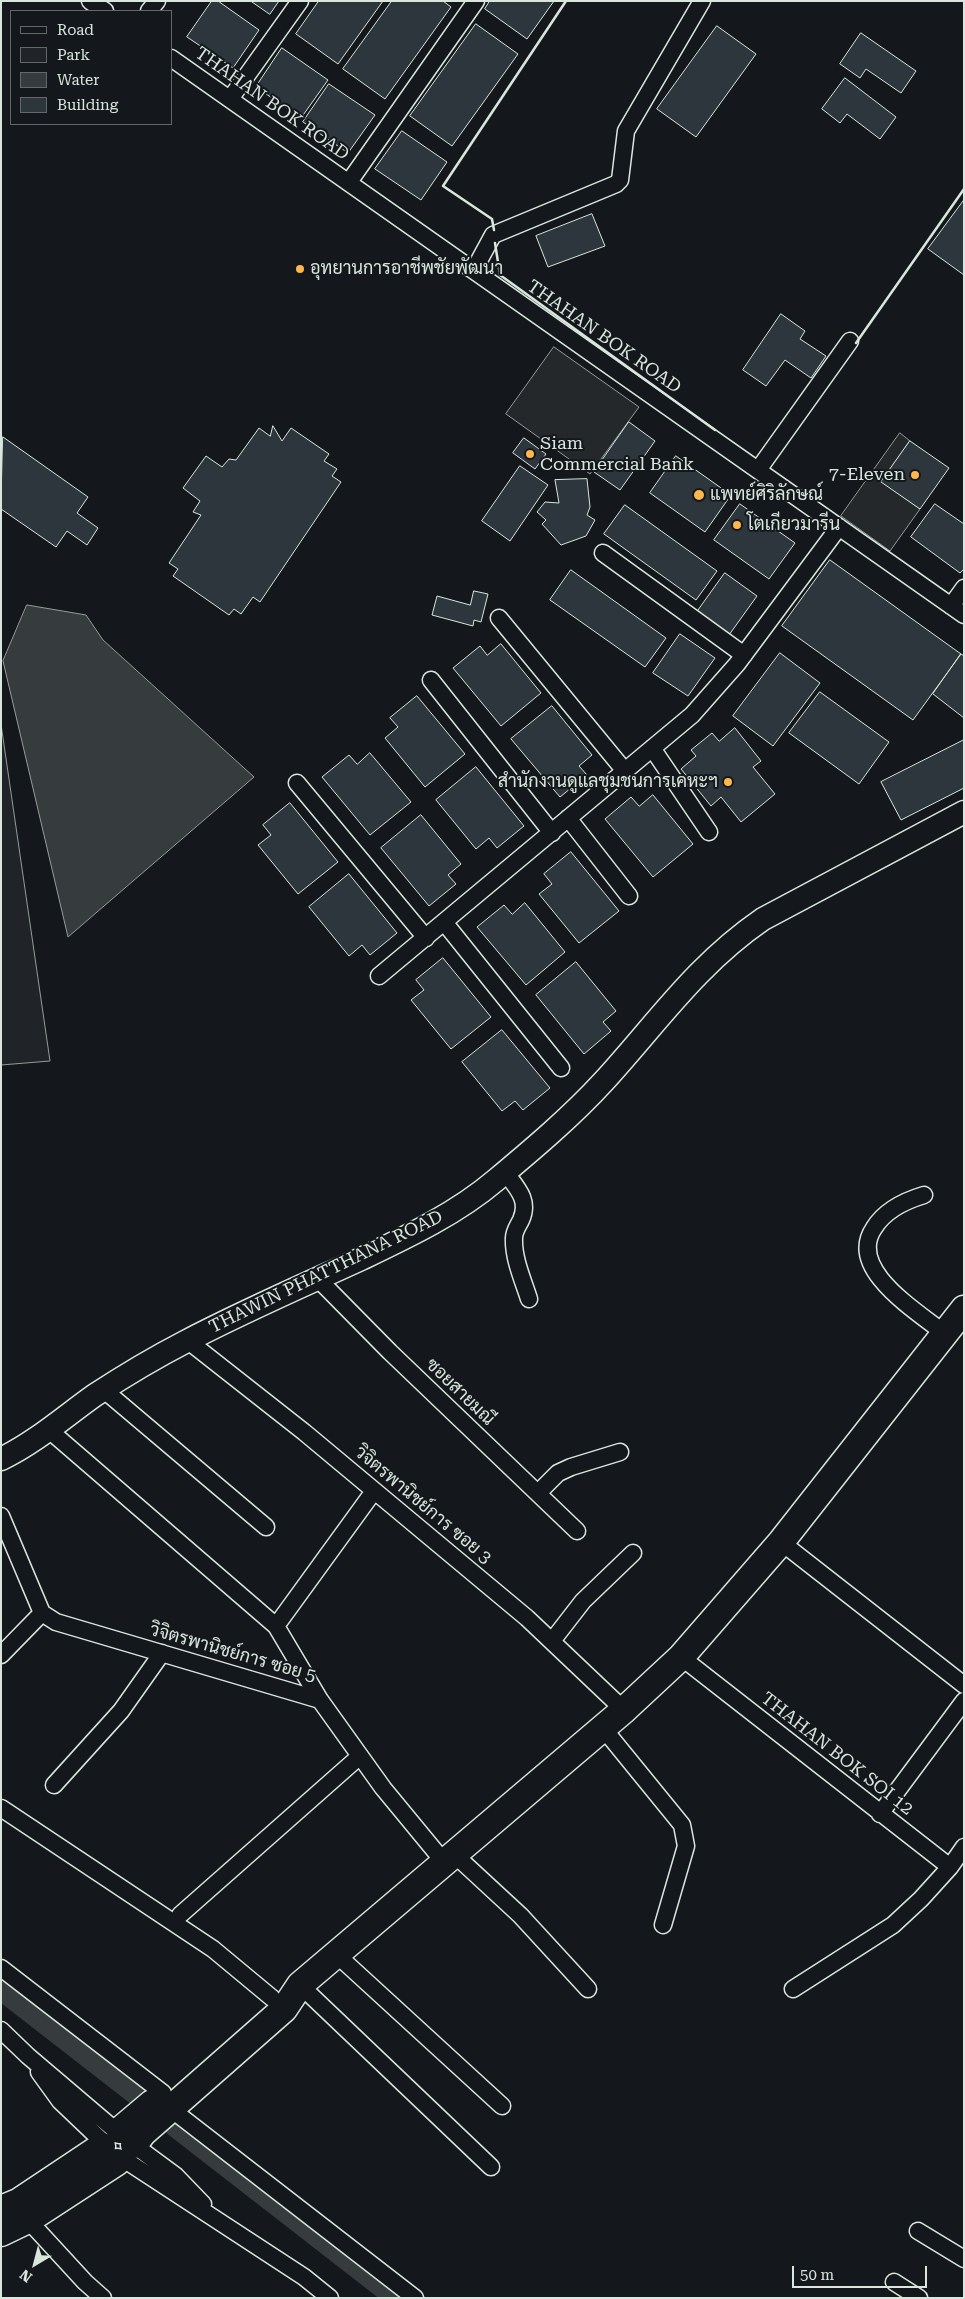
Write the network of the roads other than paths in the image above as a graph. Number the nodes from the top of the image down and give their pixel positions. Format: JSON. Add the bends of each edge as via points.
{"nodes":[{"id":1,"x":90,"y":1,"type":"edge"},
{"id":2,"x":300,"y":1,"type":"edge"},
{"id":3,"x":476,"y":1,"type":"edge"},
{"id":4,"x":702,"y":1,"type":"edge"},
{"id":5,"x":104,"y":10,"type":"edge"},
{"id":6,"x":172,"y":59,"type":"edge"},
{"id":7,"x":230,"y":99,"type":"junction"},
{"id":8,"x":349,"y":182,"type":"junction"},
{"id":9,"x":474,"y":270,"type":"junction"},
{"id":10,"x":850,"y":341,"type":"dead end"},
{"id":11,"x":758,"y":470,"type":"junction"},
{"id":12,"x":839,"y":527,"type":"junction"},
{"id":13,"x":603,"y":553,"type":"dead end"},
{"id":14,"x":964,"y":588,"type":"edge"},
{"id":15,"x":957,"y":610,"type":"edge"},
{"id":16,"x":499,"y":618,"type":"dead end"},
{"id":17,"x":744,"y":655,"type":"junction"},
{"id":18,"x":431,"y":680,"type":"dead end"},
{"id":19,"x":652,"y":748,"type":"junction"},
{"id":20,"x":624,"y":770,"type":"junction"},
{"id":21,"x":297,"y":783,"type":"dead end"},
{"id":22,"x":964,"y":812,"type":"edge"},
{"id":23,"x":568,"y":818,"type":"junction"},
{"id":24,"x":709,"y":832,"type":"dead end"},
{"id":25,"x":552,"y":833,"type":"junction"},
{"id":26,"x":630,"y":896,"type":"dead end"},
{"id":27,"x":444,"y":922,"type":"junction"},
{"id":28,"x":426,"y":938,"type":"junction"},
{"id":29,"x":379,"y":976,"type":"dead end"},
{"id":30,"x":561,"y":1068,"type":"dead end"},
{"id":31,"x":505,"y":1172,"type":"junction"},
{"id":32,"x":924,"y":1196,"type":"dead end"},
{"id":33,"x":318,"y":1279,"type":"junction"},
{"id":34,"x":529,"y":1299,"type":"dead end"},
{"id":35,"x":964,"y":1309,"type":"edge"},
{"id":36,"x":945,"y":1334,"type":"junction"},
{"id":37,"x":187,"y":1340,"type":"junction"},
{"id":38,"x":104,"y":1390,"type":"junction"},
{"id":39,"x":49,"y":1430,"type":"junction"},
{"id":40,"x":620,"y":1452,"type":"dead end"},
{"id":41,"x":1,"y":1459,"type":"edge"},
{"id":42,"x":374,"y":1491,"type":"junction"},
{"id":43,"x":538,"y":1493,"type":"junction"},
{"id":44,"x":1,"y":1516,"type":"edge"},
{"id":45,"x":266,"y":1527,"type":"dead end"},
{"id":46,"x":577,"y":1530,"type":"dead end"},
{"id":47,"x":781,"y":1542,"type":"junction"},
{"id":48,"x":633,"y":1554,"type":"dead end"},
{"id":49,"x":42,"y":1613,"type":"junction"},
{"id":50,"x":276,"y":1626,"type":"junction"},
{"id":51,"x":552,"y":1641,"type":"junction"},
{"id":52,"x":162,"y":1653,"type":"junction"},
{"id":53,"x":1,"y":1655,"type":"edge"},
{"id":54,"x":681,"y":1657,"type":"junction"},
{"id":55,"x":964,"y":1685,"type":"edge"},
{"id":56,"x":320,"y":1700,"type":"junction"},
{"id":57,"x":964,"y":1701,"type":"edge"},
{"id":58,"x":624,"y":1710,"type":"junction"},
{"id":59,"x":604,"y":1728,"type":"junction"},
{"id":60,"x":360,"y":1756,"type":"junction"},
{"id":61,"x":54,"y":1785,"type":"dead end"},
{"id":62,"x":1,"y":1808,"type":"edge"},
{"id":63,"x":880,"y":1814,"type":"junction"},
{"id":64,"x":964,"y":1847,"type":"edge"},
{"id":65,"x":449,"y":1858,"type":"junction"},
{"id":66,"x":950,"y":1867,"type":"junction"},
{"id":67,"x":180,"y":1914,"type":"dead end"},
{"id":68,"x":663,"y":1925,"type":"dead end"},
{"id":69,"x":336,"y":1954,"type":"junction"},
{"id":70,"x":1,"y":1968,"type":"edge"},
{"id":71,"x":300,"y":1985,"type":"junction"},
{"id":72,"x":588,"y":1988,"type":"dead end"},
{"id":73,"x":793,"y":1989,"type":"dead end"},
{"id":74,"x":272,"y":1998,"type":"junction"},
{"id":75,"x":1,"y":2030,"type":"edge"},
{"id":76,"x":166,"y":2101,"type":"junction"},
{"id":77,"x":502,"y":2106,"type":"dead end"},
{"id":78,"x":117,"y":2145,"type":"junction"},
{"id":79,"x":491,"y":2167,"type":"dead end"},
{"id":80,"x":1,"y":2210,"type":"edge"},
{"id":81,"x":28,"y":2220,"type":"junction"},
{"id":82,"x":918,"y":2231,"type":"dead end"},
{"id":83,"x":1,"y":2233,"type":"edge"},
{"id":84,"x":964,"y":2259,"type":"edge"},
{"id":85,"x":894,"y":2282,"type":"dead end"},
{"id":86,"x":103,"y":2298,"type":"edge"},
{"id":87,"x":330,"y":2298,"type":"edge"},
{"id":88,"x":415,"y":2298,"type":"edge"},
{"id":89,"x":919,"y":2298,"type":"edge"}],
"edges":[{"from":1,"to":5,"type":"street"},
{"from":2,"to":7,"type":"street"},
{"from":3,"to":8,"type":"street"},
{"from":4,"to":9,"type":"street","via":[[626,131],[620,180],[493,235]]},
{"from":6,"to":7,"type":"street","name":"THAHAN BOK ROAD"},
{"from":7,"to":8,"type":"street","name":"THAHAN BOK ROAD"},
{"from":8,"to":9,"type":"street","name":"THAHAN BOK ROAD"},
{"from":9,"to":11,"type":"street","name":"THAHAN BOK ROAD"},
{"from":10,"to":11,"type":"street"},
{"from":11,"to":12,"type":"street","name":"THAHAN BOK ROAD"},
{"from":12,"to":15,"type":"street","name":"THAHAN BOK ROAD"},
{"from":12,"to":17,"type":"street"},
{"from":13,"to":17,"type":"street"},
{"from":14,"to":15,"type":"street"},
{"from":16,"to":20,"type":"street"},
{"from":17,"to":19,"type":"street","via":[[692,716]]},
{"from":18,"to":25,"type":"street"},
{"from":19,"to":20,"type":"street"},
{"from":19,"to":24,"type":"street"},
{"from":20,"to":23,"type":"street"},
{"from":21,"to":28,"type":"street"},
{"from":22,"to":31,"type":"street","name":"THAWIN PHATTHANA ROAD","via":[[762,920],[742,934],[678,993],[589,1097]]},
{"from":23,"to":25,"type":"street"},
{"from":23,"to":26,"type":"street"},
{"from":25,"to":27,"type":"street"},
{"from":27,"to":28,"type":"street"},
{"from":27,"to":30,"type":"street"},
{"from":28,"to":29,"type":"street"},
{"from":31,"to":33,"type":"street","name":"THAWIN PHATTHANA ROAD","via":[[420,1230]]},
{"from":31,"to":34,"type":"street","via":[[525,1203],[515,1231],[514,1245]]},
{"from":32,"to":36,"type":"street","via":[[890,1210],[867,1237],[866,1248],[875,1273]]},
{"from":33,"to":37,"type":"street","name":"THAWIN PHATTHANA ROAD"},
{"from":33,"to":43,"type":"street","name":"ซอยสายมณี"},
{"from":35,"to":36,"type":"main road"},
{"from":36,"to":47,"type":"main road"},
{"from":37,"to":38,"type":"street","name":"THAWIN PHATTHANA ROAD"},
{"from":37,"to":42,"type":"street","name":"วิจิตรพานิชย์การ ซอย 3"},
{"from":38,"to":39,"type":"street","name":"THAWIN PHATTHANA ROAD"},
{"from":38,"to":45,"type":"street"},
{"from":39,"to":41,"type":"street","name":"THAWIN PHATTHANA ROAD"},
{"from":39,"to":50,"type":"street"},
{"from":40,"to":43,"type":"street","via":[[571,1466],[558,1473]]},
{"from":42,"to":50,"type":"street"},
{"from":42,"to":51,"type":"street","name":"วิจิตรพานิชย์การ ซอย 3"},
{"from":43,"to":46,"type":"street","name":"ซอยสายมณี"},
{"from":44,"to":49,"type":"street"},
{"from":47,"to":54,"type":"main road"},
{"from":47,"to":55,"type":"street"},
{"from":48,"to":51,"type":"street","via":[[582,1601]]},
{"from":49,"to":52,"type":"street","name":"วิจิตรพานิชย์การ ซอย 5","via":[[56,1622]]},
{"from":49,"to":53,"type":"street"},
{"from":50,"to":56,"type":"street"},
{"from":51,"to":58,"type":"street","name":"วิจิตรพานิชย์การ ซอย 3"},
{"from":52,"to":56,"type":"street","name":"วิจิตรพานิชย์การ ซอย 5"},
{"from":52,"to":61,"type":"street","via":[[121,1711]]},
{"from":54,"to":58,"type":"main road"},
{"from":54,"to":63,"type":"street","name":"THAHAN BOK SOI 12"},
{"from":56,"to":60,"type":"street","name":"วิจิตรพานิชย์การ ซอย 5"},
{"from":57,"to":63,"type":"street"},
{"from":58,"to":59,"type":"main road"},
{"from":59,"to":65,"type":"main road"},
{"from":59,"to":68,"type":"street","via":[[682,1825],[686,1846]]},
{"from":60,"to":65,"type":"street","name":"วิจิตรพานิชย์การ ซอย 5"},
{"from":60,"to":67,"type":"street"},
{"from":62,"to":74,"type":"street","via":[[212,1949]]},
{"from":63,"to":66,"type":"street","name":"THAHAN BOK SOI 12"},
{"from":64,"to":66,"type":"street"},
{"from":65,"to":69,"type":"main road"},
{"from":65,"to":72,"type":"street","name":"วิจิตรพานิชย์การ ซอย 5","via":[[520,1915]]},
{"from":66,"to":73,"type":"street","via":[[893,1925]]},
{"from":69,"to":71,"type":"main road"},
{"from":69,"to":77,"type":"street"},
{"from":70,"to":76,"type":"street"},
{"from":71,"to":74,"type":"main road"},
{"from":71,"to":76,"type":"main road","via":[[284,2009]]},
{"from":71,"to":79,"type":"street"},
{"from":74,"to":76,"type":"main road"},
{"from":75,"to":78,"type":"street","via":[[28,2056],[60,2101]]},
{"from":76,"to":78,"type":"main road"},
{"from":76,"to":88,"type":"street"},
{"from":78,"to":80,"type":"main road"},
{"from":78,"to":81,"type":"main road"},
{"from":78,"to":87,"type":"street","via":[[176,2176],[224,2225],[304,2277]]},
{"from":81,"to":83,"type":"main road"},
{"from":81,"to":86,"type":"street","via":[[84,2282]]},
{"from":82,"to":84,"type":"street"},
{"from":85,"to":89,"type":"street"}]}
